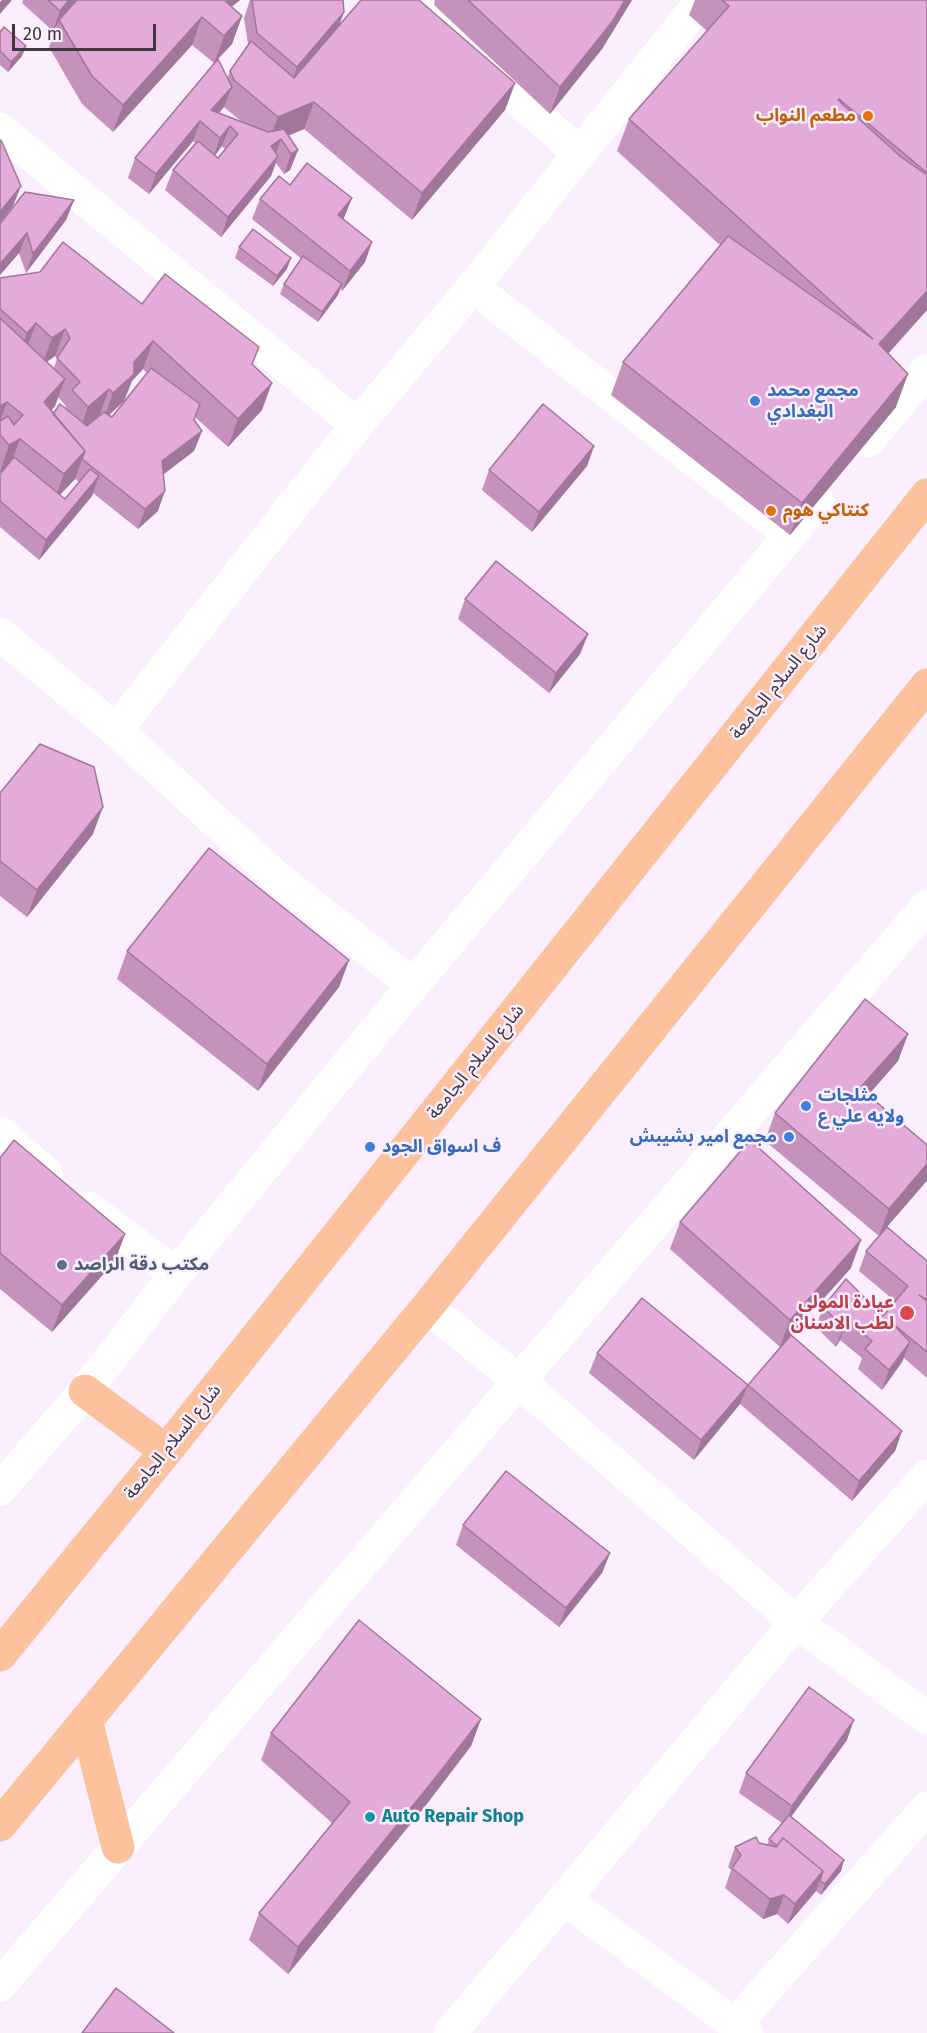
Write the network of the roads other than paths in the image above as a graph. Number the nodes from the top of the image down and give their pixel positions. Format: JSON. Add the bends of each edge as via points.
{"nodes":[{"id":1,"x":416,"y":0,"type":"edge"},
{"id":2,"x":702,"y":0,"type":"edge"},
{"id":3,"x":0,"y":129,"type":"edge"},
{"id":4,"x":580,"y":154,"type":"junction"},
{"id":5,"x":473,"y":287,"type":"junction"},
{"id":6,"x":927,"y":370,"type":"edge"},
{"id":7,"x":357,"y":425,"type":"junction"},
{"id":8,"x":927,"y":495,"type":"edge"},
{"id":9,"x":790,"y":535,"type":"junction"},
{"id":10,"x":0,"y":634,"type":"edge"},
{"id":11,"x":927,"y":685,"type":"edge"},
{"id":12,"x":116,"y":730,"type":"junction"},
{"id":13,"x":927,"y":906,"type":"edge"},
{"id":14,"x":413,"y":985,"type":"junction"},
{"id":15,"x":0,"y":1133,"type":"edge"},
{"id":16,"x":176,"y":1274,"type":"junction"},
{"id":17,"x":427,"y":1307,"type":"junction"},
{"id":18,"x":519,"y":1381,"type":"junction"},
{"id":19,"x":85,"y":1391,"type":"junction"},
{"id":20,"x":166,"y":1451,"type":"junction"},
{"id":21,"x":927,"y":1476,"type":"edge"},
{"id":22,"x":0,"y":1489,"type":"edge"},
{"id":23,"x":796,"y":1622,"type":"junction"},
{"id":24,"x":0,"y":1655,"type":"edge"},
{"id":25,"x":927,"y":1718,"type":"edge"},
{"id":26,"x":86,"y":1720,"type":"junction"},
{"id":27,"x":927,"y":1808,"type":"edge"},
{"id":28,"x":0,"y":1825,"type":"edge"},
{"id":29,"x":118,"y":1847,"type":"junction"},
{"id":30,"x":564,"y":1899,"type":"junction"},
{"id":31,"x":0,"y":1985,"type":"edge"},
{"id":32,"x":742,"y":2028,"type":"edge"},
{"id":33,"x":450,"y":2033,"type":"edge"}],
"edges":[{"from":1,"to":4,"type":"street"},
{"from":2,"to":4,"type":"street"},
{"from":3,"to":7,"type":"street"},
{"from":4,"to":5,"type":"street"},
{"from":5,"to":7,"type":"street"},
{"from":5,"to":9,"type":"street"},
{"from":6,"to":9,"type":"street"},
{"from":7,"to":12,"type":"street"},
{"from":8,"to":20,"type":"main road","name":"شارع السلام الجامعة"},
{"from":9,"to":14,"type":"street"},
{"from":10,"to":12,"type":"street"},
{"from":11,"to":17,"type":"main road"},
{"from":12,"to":14,"type":"street","via":[[275,876]]},
{"from":13,"to":18,"type":"street"},
{"from":14,"to":16,"type":"street"},
{"from":15,"to":16,"type":"street","via":[[78,1201]]},
{"from":16,"to":19,"type":"street"},
{"from":17,"to":18,"type":"street"},
{"from":17,"to":26,"type":"main road"},
{"from":18,"to":23,"type":"street"},
{"from":18,"to":29,"type":"street"},
{"from":19,"to":20,"type":"main road"},
{"from":19,"to":22,"type":"street"},
{"from":20,"to":24,"type":"main road","name":"شارع السلام الجامعة"},
{"from":21,"to":23,"type":"street"},
{"from":23,"to":25,"type":"street"},
{"from":23,"to":30,"type":"street"},
{"from":26,"to":28,"type":"main road"},
{"from":26,"to":29,"type":"main road"},
{"from":27,"to":32,"type":"street"},
{"from":29,"to":31,"type":"street"},
{"from":30,"to":32,"type":"street"},
{"from":30,"to":33,"type":"street"}]}
